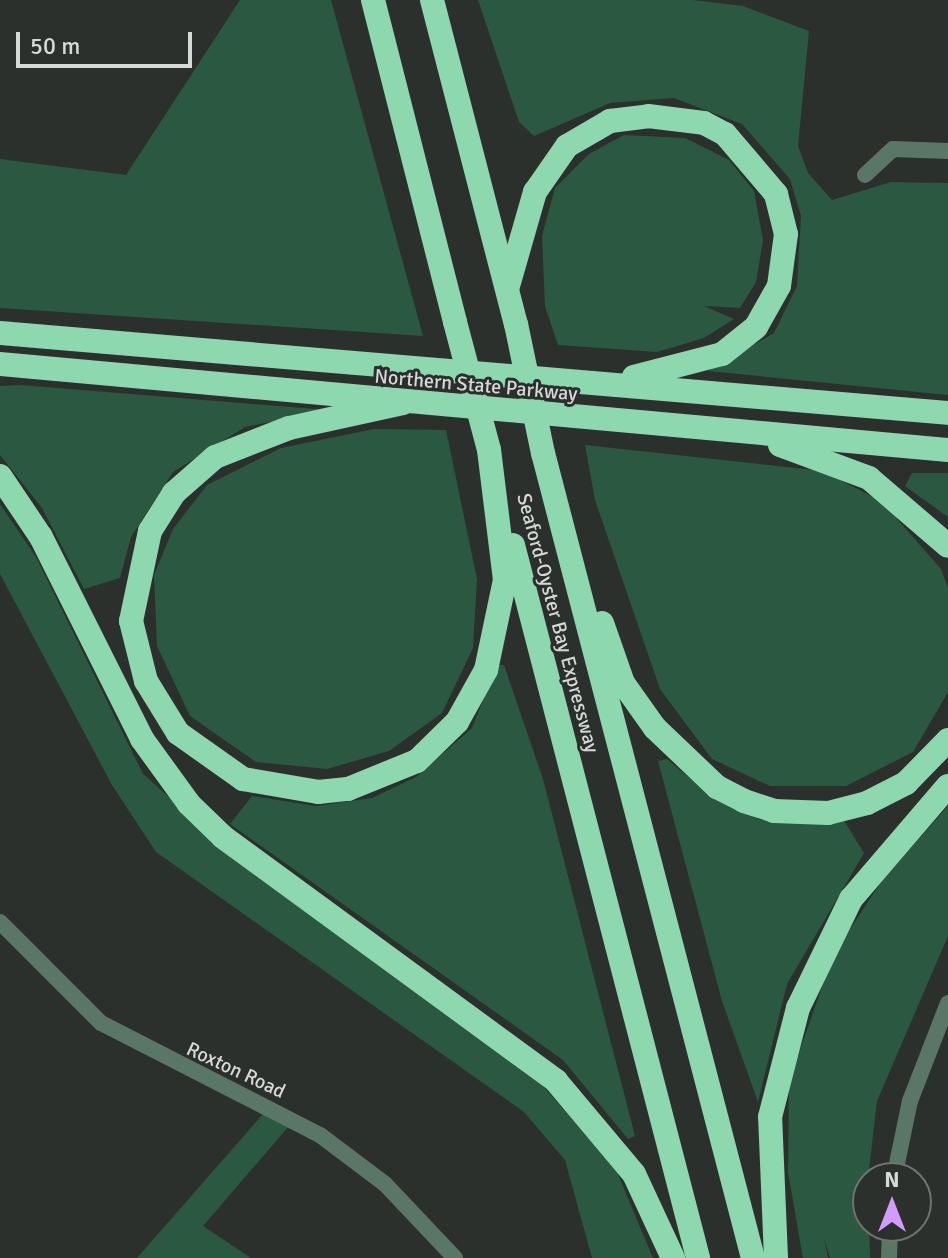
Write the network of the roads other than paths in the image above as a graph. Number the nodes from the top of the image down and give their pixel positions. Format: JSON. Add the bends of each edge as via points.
{"nodes":[{"id":1,"x":371,"y":0,"type":"edge"},
{"id":2,"x":432,"y":0,"type":"edge"},
{"id":3,"x":948,"y":151,"type":"edge"},
{"id":4,"x":865,"y":175,"type":"dead end"},
{"id":5,"x":508,"y":286,"type":"junction"},
{"id":6,"x":0,"y":333,"type":"edge"},
{"id":7,"x":0,"y":364,"type":"edge"},
{"id":8,"x":605,"y":383,"type":"junction"},
{"id":9,"x":403,"y":403,"type":"junction"},
{"id":10,"x":948,"y":413,"type":"edge"},
{"id":11,"x":727,"y":432,"type":"junction"},
{"id":12,"x":489,"y":450,"type":"junction"},
{"id":13,"x":948,"y":450,"type":"edge"},
{"id":14,"x":543,"y":453,"type":"junction"},
{"id":15,"x":0,"y":476,"type":"edge"},
{"id":16,"x":948,"y":546,"type":"edge"},
{"id":17,"x":948,"y":740,"type":"edge"},
{"id":18,"x":948,"y":786,"type":"edge"},
{"id":19,"x":0,"y":922,"type":"edge"},
{"id":20,"x":948,"y":1003,"type":"edge"},
{"id":21,"x":897,"y":1162,"type":"edge"},
{"id":22,"x":455,"y":1258,"type":"edge"},
{"id":23,"x":673,"y":1258,"type":"edge"},
{"id":24,"x":698,"y":1258,"type":"edge"},
{"id":25,"x":753,"y":1258,"type":"edge"},
{"id":26,"x":776,"y":1258,"type":"edge"}],
"edges":[{"from":1,"to":12,"type":"highway","name":"Seaford-Oyster Bay Expressway","bridge":true},
{"from":2,"to":5,"type":"highway","name":"Seaford-Oyster Bay Expressway"},
{"from":3,"to":4,"type":"street","via":[[893,149]]},
{"from":5,"to":8,"type":"highway","via":[[546,172],[589,131],[610,121],[677,116],[725,134],[756,162],[776,194],[786,234],[779,286],[763,316],[722,354]]},
{"from":5,"to":14,"type":"highway","name":"Seaford-Oyster Bay Expressway","bridge":true},
{"from":6,"to":8,"type":"highway","name":"Northern State Parkway"},
{"from":7,"to":9,"type":"highway","name":"Northern State Parkway"},
{"from":8,"to":10,"type":"highway","name":"Northern State Parkway"},
{"from":9,"to":11,"type":"highway","name":"Northern State Parkway"},
{"from":9,"to":12,"type":"highway","via":[[289,428],[215,457],[174,493],[150,531],[131,621],[146,681],[178,733],[243,779],[318,792],[348,789],[417,761],[457,722],[486,670],[505,580]]},
{"from":11,"to":13,"type":"highway","name":"Northern State Parkway"},
{"from":11,"to":16,"type":"highway","via":[[869,478]]},
{"from":12,"to":24,"type":"highway","name":"Seaford-Oyster Bay Expressway"},
{"from":14,"to":17,"type":"highway","via":[[623,683],[665,740],[717,787],[774,811],[828,813],[906,783]]},
{"from":14,"to":25,"type":"highway","name":"Seaford-Oyster Bay Expressway"},
{"from":15,"to":23,"type":"highway","via":[[41,537],[142,739],[189,804],[223,837],[556,1081],[634,1174]]},
{"from":18,"to":26,"type":"highway","via":[[851,899],[798,1008],[770,1117]]},
{"from":19,"to":22,"type":"street","name":"Roxton Road","via":[[101,1023],[320,1135],[385,1184]]},
{"from":20,"to":21,"type":"street","via":[[910,1101]]}]}
